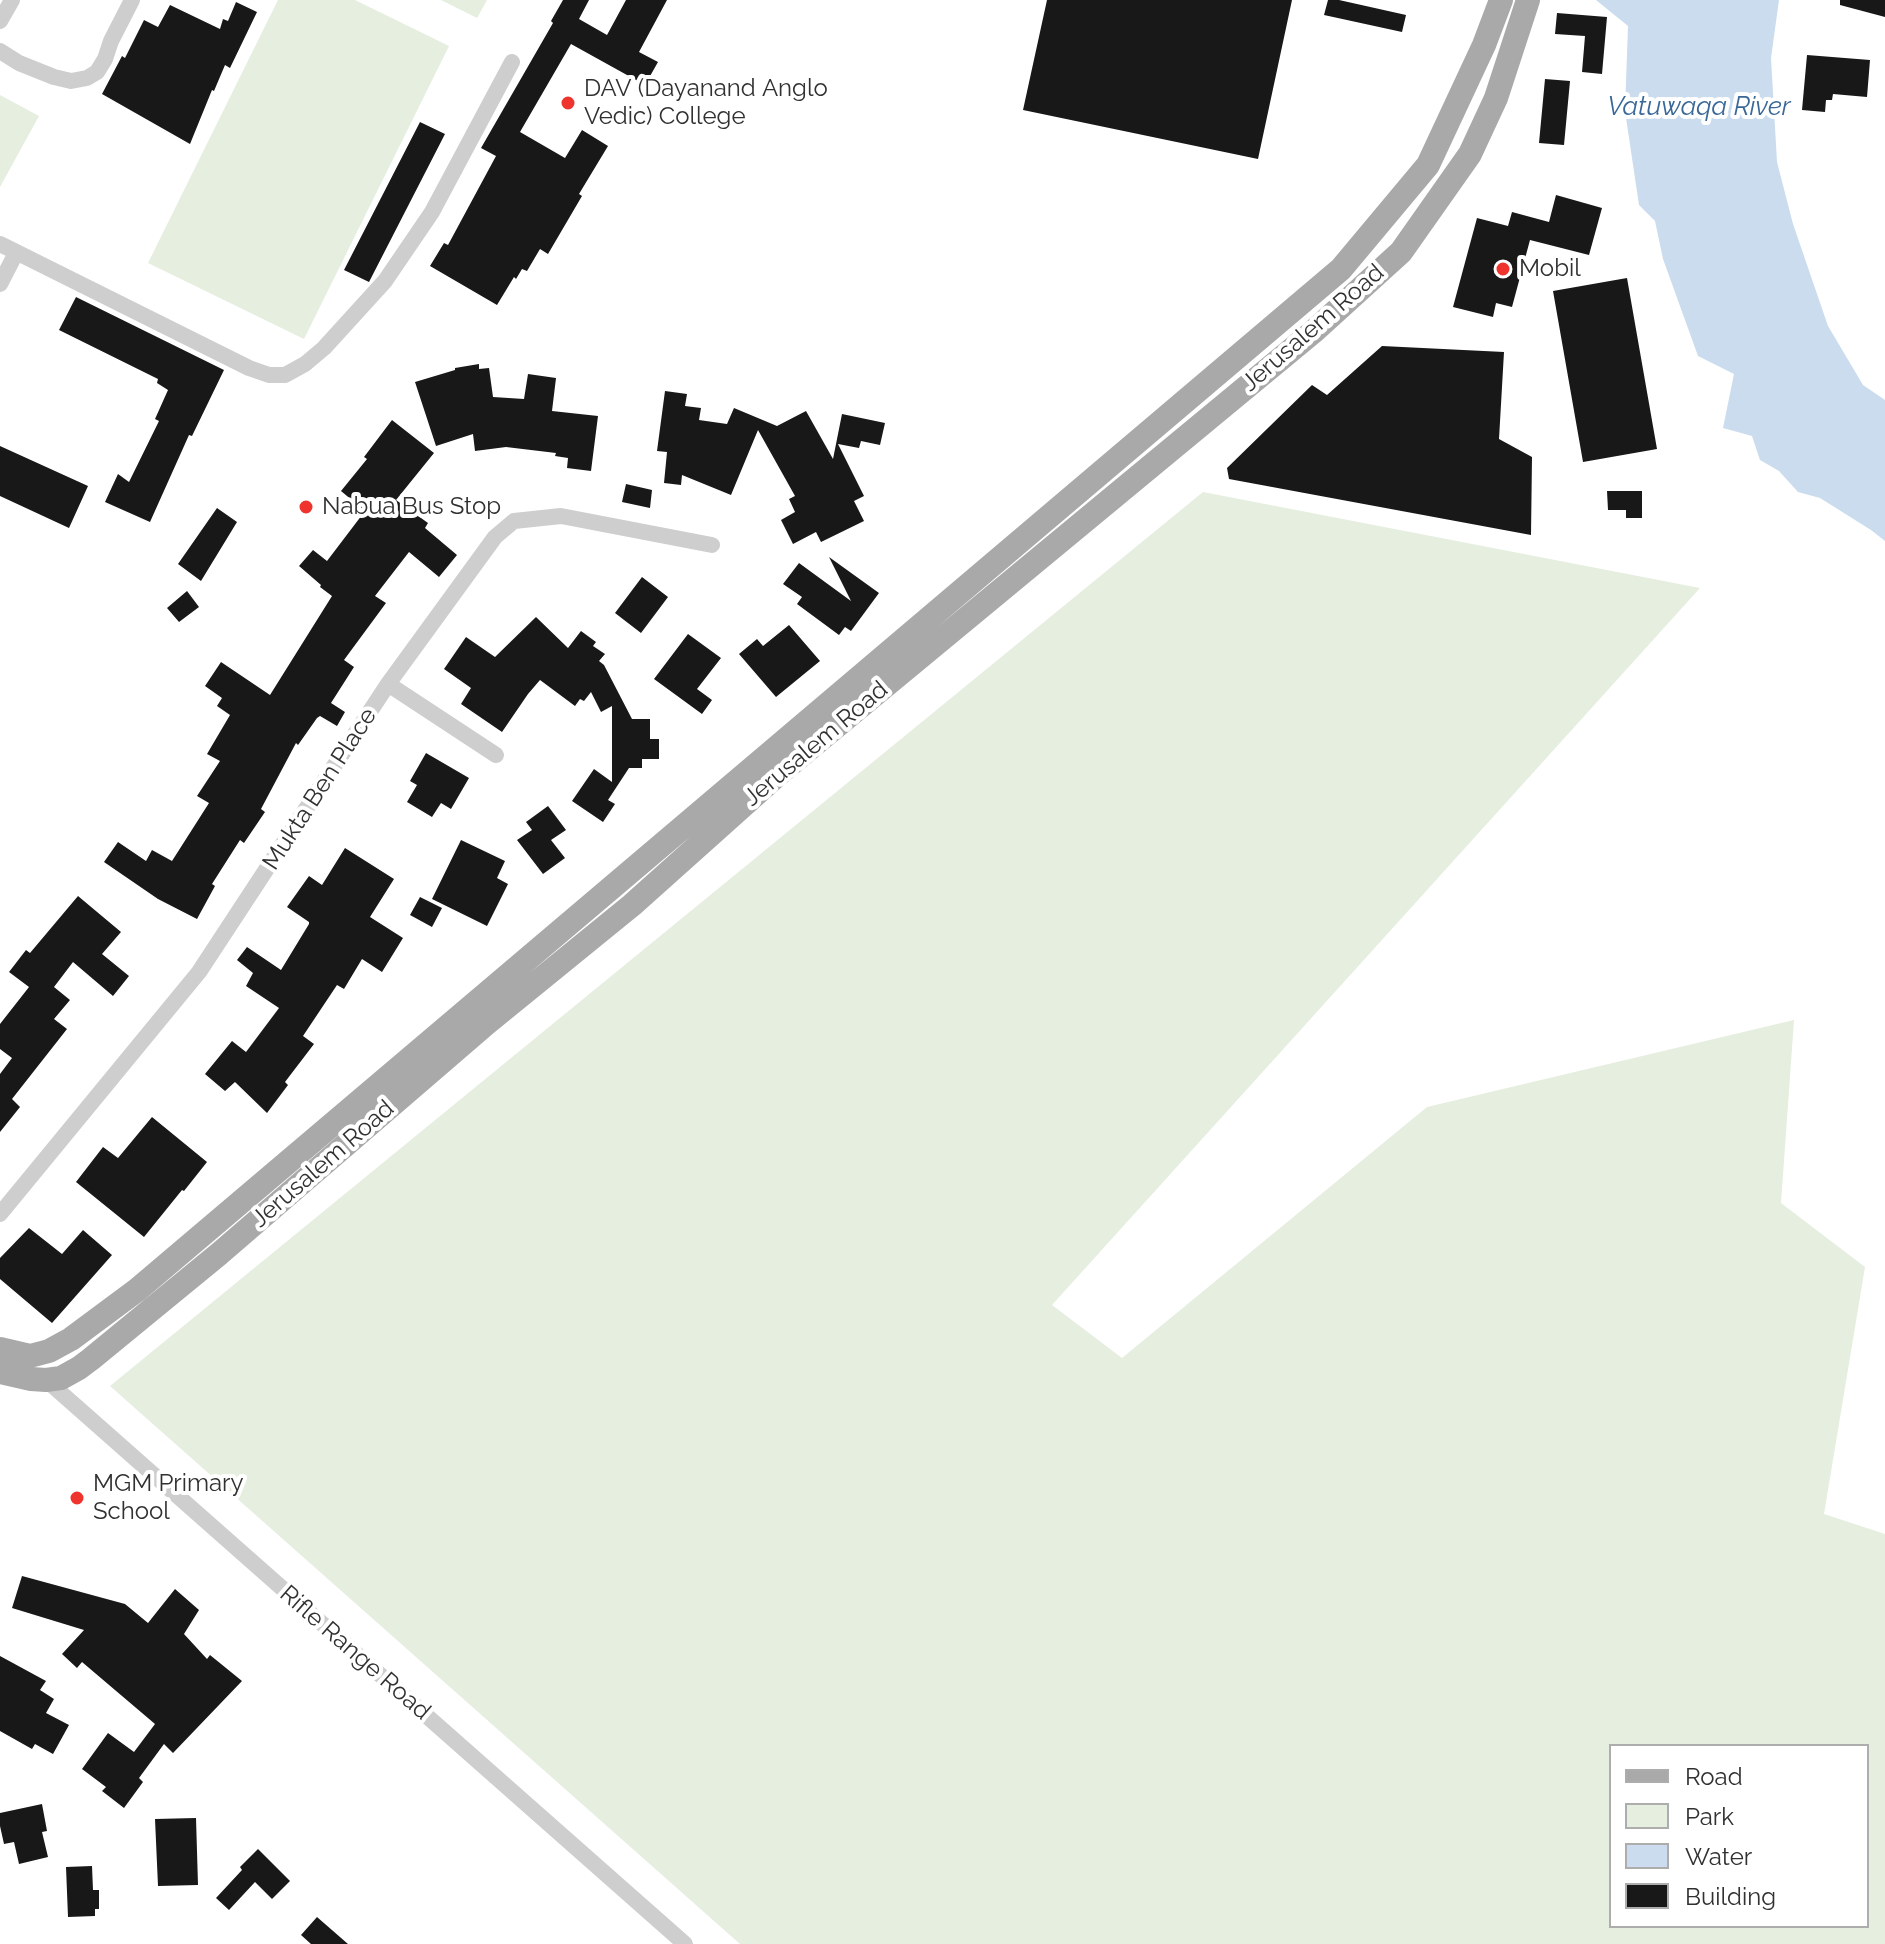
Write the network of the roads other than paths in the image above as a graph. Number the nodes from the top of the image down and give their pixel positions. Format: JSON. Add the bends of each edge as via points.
{"nodes":[{"id":1,"x":12,"y":0,"type":"edge"},
{"id":2,"x":132,"y":0,"type":"edge"},
{"id":3,"x":1501,"y":0,"type":"edge"},
{"id":4,"x":1528,"y":0,"type":"edge"},
{"id":5,"x":0,"y":21,"type":"edge"},
{"id":6,"x":0,"y":51,"type":"edge"},
{"id":7,"x":512,"y":62,"type":"dead end"},
{"id":8,"x":0,"y":244,"type":"edge"},
{"id":9,"x":16,"y":253,"type":"junction"},
{"id":10,"x":0,"y":284,"type":"edge"},
{"id":11,"x":712,"y":545,"type":"dead end"},
{"id":12,"x":388,"y":684,"type":"junction"},
{"id":13,"x":496,"y":755,"type":"dead end"},
{"id":14,"x":0,"y":1214,"type":"edge"},
{"id":15,"x":0,"y":1349,"type":"edge"},
{"id":16,"x":30,"y":1356,"type":"junction"},
{"id":17,"x":0,"y":1372,"type":"edge"},
{"id":18,"x":46,"y":1380,"type":"junction"},
{"id":19,"x":685,"y":1944,"type":"edge"}],
"edges":[{"from":1,"to":5,"type":"street"},
{"from":2,"to":6,"type":"street","via":[[105,59],[87,78],[54,77]]},
{"from":3,"to":16,"type":"main road","name":"Jerusalem Road","via":[[1428,165],[1341,269],[137,1290],[71,1339]]},
{"from":4,"to":18,"type":"main road","name":"Jerusalem Road","via":[[1496,98],[1470,154],[1401,252],[1313,332],[775,777],[632,905],[219,1254],[79,1368]]},
{"from":7,"to":9,"type":"street","via":[[432,212],[385,281],[324,348],[285,375],[249,368]]},
{"from":8,"to":9,"type":"street"},
{"from":9,"to":10,"type":"street"},
{"from":11,"to":12,"type":"street","name":"Mukta Ben Place","via":[[561,516],[514,521],[495,537]]},
{"from":12,"to":13,"type":"street"},
{"from":12,"to":14,"type":"street","name":"Mukta Ben Place","via":[[199,972]]},
{"from":15,"to":16,"type":"main road"},
{"from":16,"to":18,"type":"street","name":"Rifle Range Road"},
{"from":17,"to":18,"type":"main road"},
{"from":18,"to":19,"type":"street","name":"Rifle Range Road"}]}
